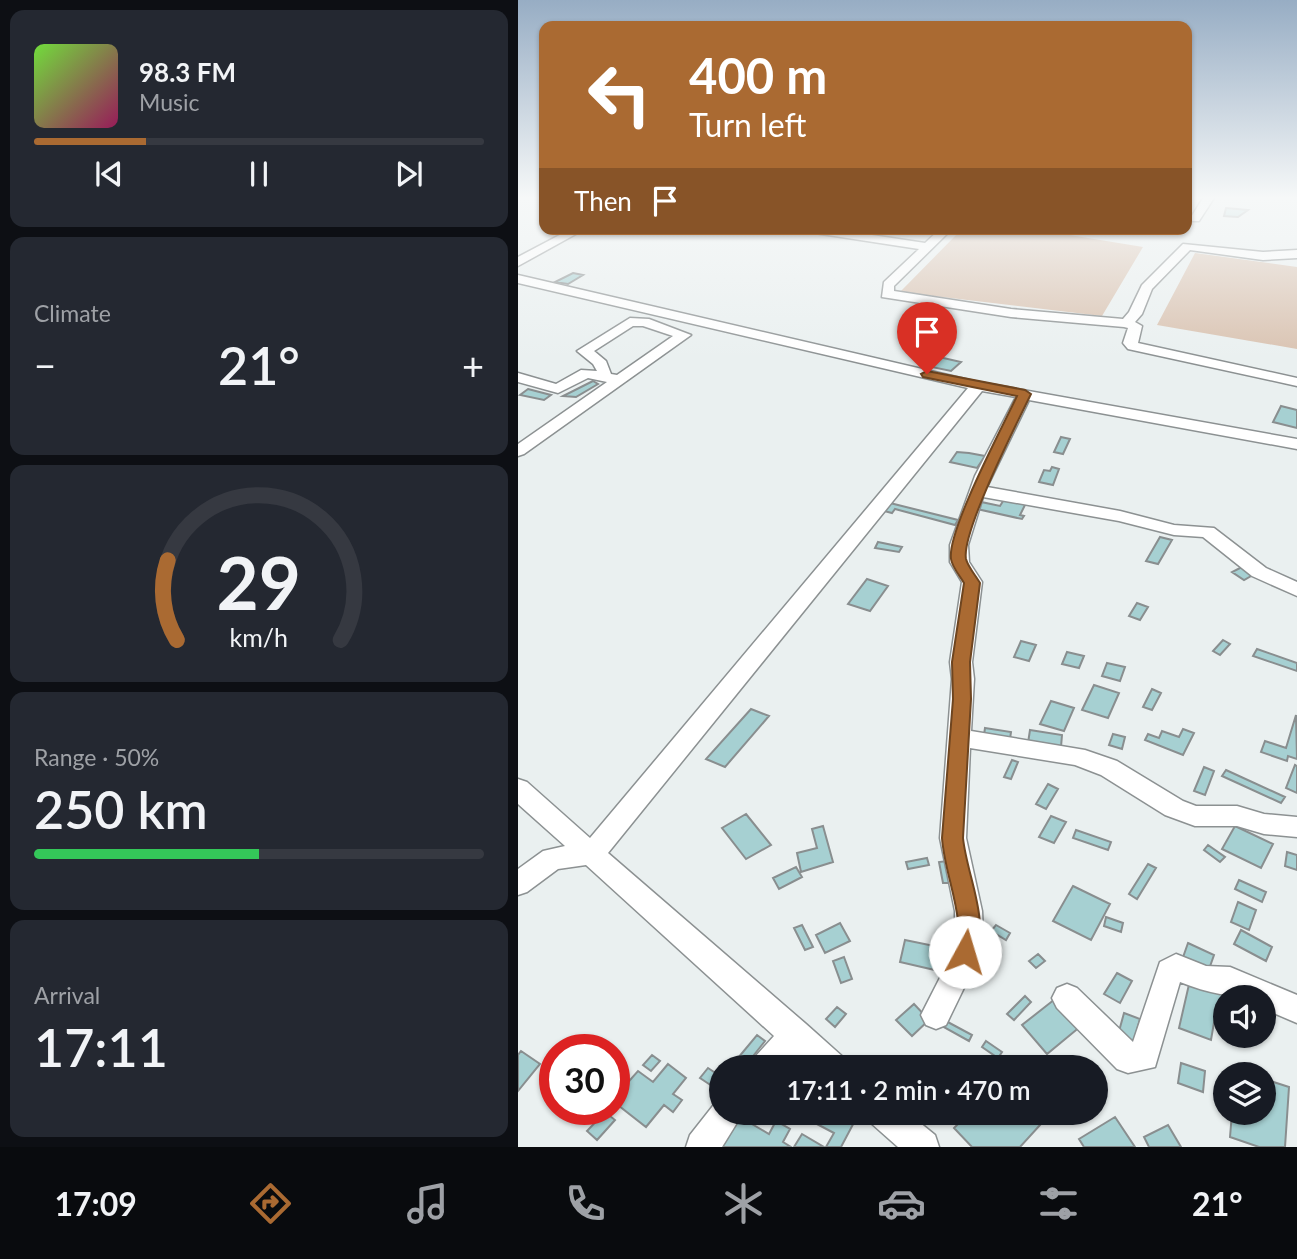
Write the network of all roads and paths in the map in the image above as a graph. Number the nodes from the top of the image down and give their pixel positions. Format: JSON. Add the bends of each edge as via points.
{"nodes":[{"id":1,"x":538,"y":252,"type":"edge"},
{"id":2,"x":921,"y":252,"type":"edge"},
{"id":3,"x":1182,"y":252,"type":"edge"},
{"id":4,"x":1237,"y":252,"type":"edge"},
{"id":5,"x":1297,"y":254,"type":"edge"},
{"id":6,"x":518,"y":262,"type":"edge"},
{"id":7,"x":518,"y":279,"type":"edge"},
{"id":8,"x":1126,"y":323,"type":"junction"},
{"id":9,"x":518,"y":377,"type":"edge"},
{"id":10,"x":604,"y":377,"type":"junction"},
{"id":11,"x":620,"y":380,"type":"junction"},
{"id":12,"x":1297,"y":382,"type":"edge"},
{"id":13,"x":978,"y":386,"type":"junction"},
{"id":14,"x":1025,"y":394,"type":"junction"},
{"id":15,"x":1297,"y":444,"type":"edge"},
{"id":16,"x":518,"y":451,"type":"edge"},
{"id":17,"x":978,"y":491,"type":"junction"},
{"id":18,"x":1297,"y":590,"type":"edge"},
{"id":19,"x":960,"y":738,"type":"junction"},
{"id":20,"x":518,"y":789,"type":"edge"},
{"id":21,"x":1297,"y":827,"type":"edge"},
{"id":22,"x":593,"y":853,"type":"junction"},
{"id":23,"x":518,"y":884,"type":"edge"},
{"id":24,"x":1067,"y":998,"type":"dead end"},
{"id":25,"x":1297,"y":1009,"type":"edge"},
{"id":26,"x":936,"y":1015,"type":"dead end"},
{"id":27,"x":795,"y":1034,"type":"junction"},
{"id":28,"x":776,"y":1055,"type":"edge"},
{"id":29,"x":818,"y":1055,"type":"edge"},
{"id":30,"x":718,"y":1125,"type":"edge"},
{"id":31,"x":897,"y":1125,"type":"edge"},
{"id":32,"x":702,"y":1147,"type":"edge"},
{"id":33,"x":923,"y":1147,"type":"edge"}],
"edges":[{"from":1,"to":6,"type":"street"},
{"from":2,"to":8,"type":"street","via":[[888,285],[887,294],[1010,313]]},
{"from":3,"to":8,"type":"street","via":[[1146,288]]},
{"from":4,"to":5,"type":"street"},
{"from":7,"to":13,"type":"street"},
{"from":8,"to":12,"type":"street","via":[[1135,326],[1133,346]]},
{"from":9,"to":10,"type":"street","via":[[558,388],[586,373]]},
{"from":10,"to":11,"type":"street"},
{"from":10,"to":11,"type":"street","via":[[602,364],[584,351],[630,322],[682,333]]},
{"from":11,"to":16,"type":"street"},
{"from":13,"to":14,"type":"street"},
{"from":13,"to":22,"type":"street"},
{"from":14,"to":15,"type":"street"},
{"from":14,"to":17,"type":"street"},
{"from":17,"to":18,"type":"street","via":[[1174,530],[1208,532],[1259,572]]},
{"from":17,"to":19,"type":"street","via":[[958,549],[959,561],[972,583],[961,662]]},
{"from":19,"to":21,"type":"street","via":[[1077,756],[1110,768],[1195,816],[1237,816]]},
{"from":19,"to":26,"type":"street","via":[[954,859],[970,935]]},
{"from":20,"to":22,"type":"street"},
{"from":22,"to":23,"type":"street","via":[[552,859]]},
{"from":22,"to":27,"type":"street"},
{"from":24,"to":25,"type":"street","via":[[1128,1058],[1144,1056],[1167,979],[1177,967],[1206,979],[1230,980]]},
{"from":27,"to":28,"type":"street"},
{"from":27,"to":29,"type":"street"},
{"from":30,"to":32,"type":"street"},
{"from":31,"to":33,"type":"street"}]}
